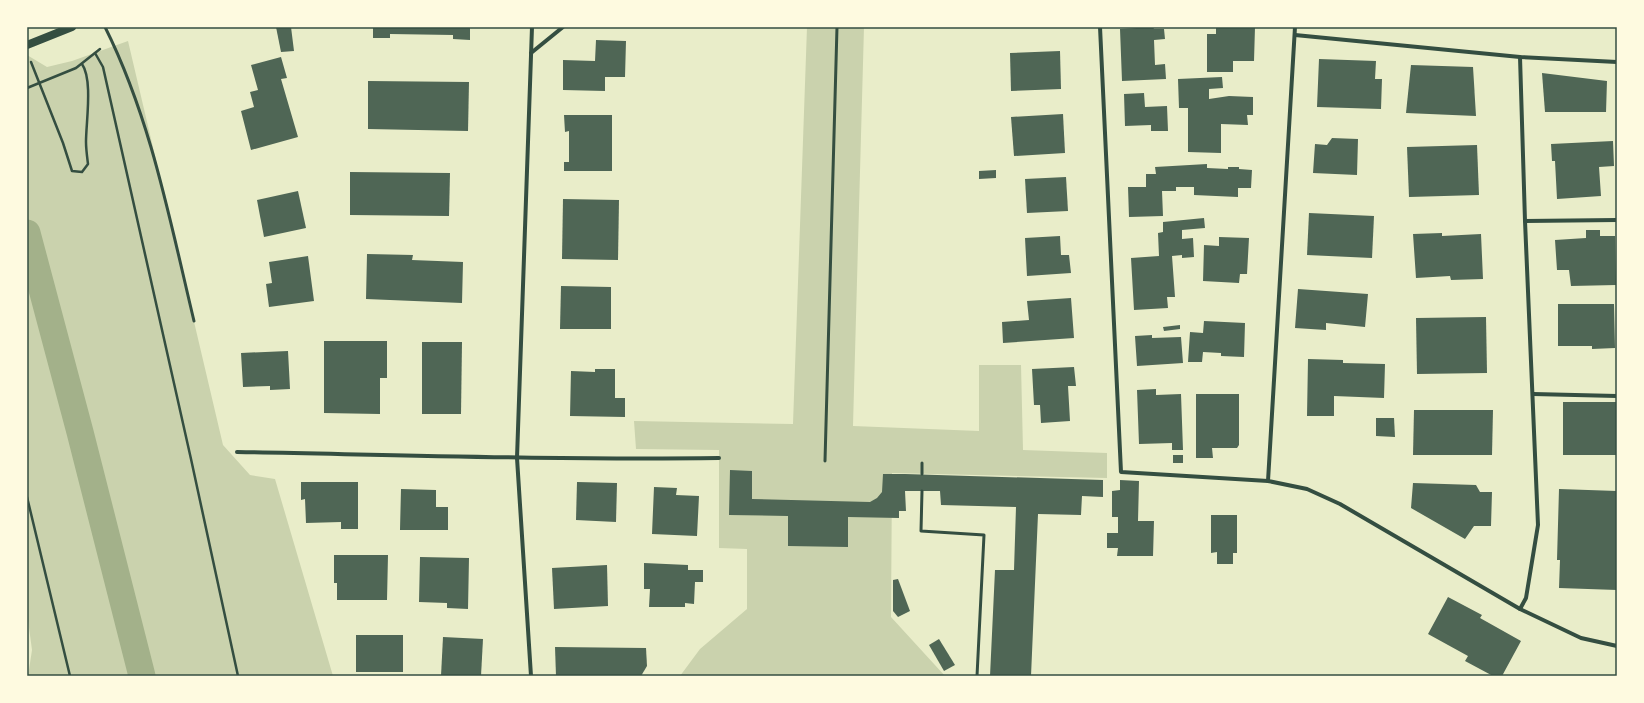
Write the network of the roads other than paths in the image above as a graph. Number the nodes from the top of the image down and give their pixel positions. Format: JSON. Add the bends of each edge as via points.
{"nodes":[{"id":1,"x":72,"y":27,"type":"edge"},
{"id":2,"x":105,"y":27,"type":"edge"},
{"id":3,"x":532,"y":27,"type":"edge"},
{"id":4,"x":563,"y":27,"type":"edge"},
{"id":5,"x":837,"y":27,"type":"edge"},
{"id":6,"x":1100,"y":27,"type":"edge"},
{"id":7,"x":1295,"y":27,"type":"edge"},
{"id":8,"x":1295,"y":35,"type":"junction"},
{"id":9,"x":27,"y":45,"type":"edge"},
{"id":10,"x":531,"y":53,"type":"junction"},
{"id":11,"x":1520,"y":57,"type":"junction"},
{"id":12,"x":1617,"y":62,"type":"edge"},
{"id":13,"x":1617,"y":220,"type":"edge"},
{"id":14,"x":1525,"y":221,"type":"junction"},
{"id":15,"x":194,"y":321,"type":"dead end"},
{"id":16,"x":1533,"y":394,"type":"junction"},
{"id":17,"x":1617,"y":396,"type":"edge"},
{"id":18,"x":237,"y":452,"type":"dead end"},
{"id":19,"x":517,"y":458,"type":"junction"},
{"id":20,"x":719,"y":458,"type":"dead end"},
{"id":21,"x":825,"y":461,"type":"dead end"},
{"id":22,"x":922,"y":463,"type":"dead end"},
{"id":23,"x":922,"y":474,"type":"dead end"},
{"id":24,"x":1268,"y":481,"type":"junction"},
{"id":25,"x":922,"y":490,"type":"dead end"},
{"id":26,"x":1520,"y":609,"type":"junction"},
{"id":27,"x":1617,"y":646,"type":"edge"},
{"id":28,"x":531,"y":676,"type":"edge"},
{"id":29,"x":977,"y":676,"type":"edge"}],
"edges":[{"from":1,"to":9,"type":"main road"},
{"from":2,"to":15,"type":"lane","via":[[150,140]]},
{"from":3,"to":10,"type":"street"},
{"from":4,"to":10,"type":"street"},
{"from":5,"to":21,"type":"lane"},
{"from":6,"to":24,"type":"street","via":[[1121,472]]},
{"from":7,"to":8,"type":"street"},
{"from":8,"to":11,"type":"street"},
{"from":8,"to":24,"type":"street"},
{"from":10,"to":19,"type":"street"},
{"from":11,"to":12,"type":"street"},
{"from":11,"to":14,"type":"street"},
{"from":13,"to":14,"type":"street"},
{"from":14,"to":16,"type":"street"},
{"from":16,"to":17,"type":"street"},
{"from":16,"to":26,"type":"street","via":[[1538,525],[1526,598]]},
{"from":18,"to":19,"type":"street"},
{"from":19,"to":20,"type":"street"},
{"from":19,"to":28,"type":"street"},
{"from":22,"to":23,"type":"lane"},
{"from":24,"to":26,"type":"street","via":[[1307,489],[1340,504]]},
{"from":25,"to":29,"type":"lane","via":[[921,531],[984,535]]},
{"from":26,"to":27,"type":"street","via":[[1581,638]]}]}
